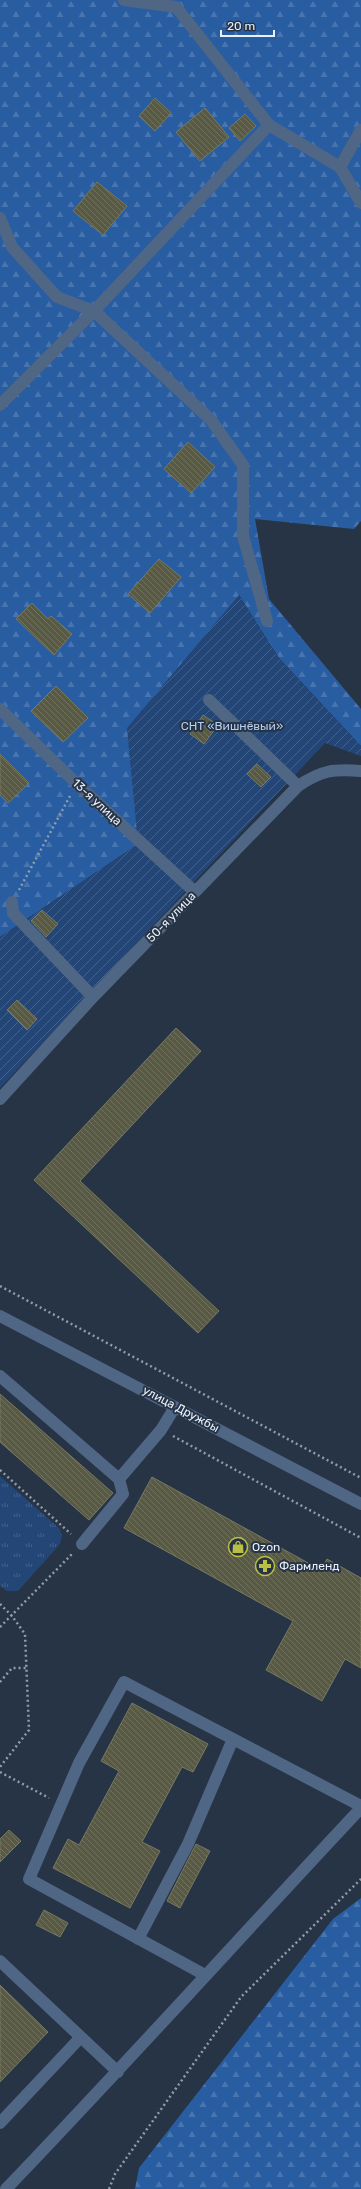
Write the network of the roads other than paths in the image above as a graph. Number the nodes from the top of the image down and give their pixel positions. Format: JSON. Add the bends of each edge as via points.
{"nodes":[{"id":1,"x":124,"y":0,"type":"edge"},
{"id":2,"x":176,"y":4,"type":"edge"},
{"id":3,"x":269,"y":125,"type":"junction"},
{"id":4,"x":361,"y":130,"type":"edge"},
{"id":5,"x":340,"y":167,"type":"junction"},
{"id":6,"x":361,"y":203,"type":"edge"},
{"id":7,"x":0,"y":218,"type":"edge"},
{"id":8,"x":94,"y":311,"type":"junction"},
{"id":9,"x":0,"y":405,"type":"edge"},
{"id":10,"x":267,"y":621,"type":"dead end"},
{"id":11,"x":209,"y":700,"type":"dead end"},
{"id":12,"x":0,"y":709,"type":"edge"},
{"id":13,"x":361,"y":771,"type":"edge"},
{"id":14,"x":298,"y":786,"type":"junction"},
{"id":15,"x":195,"y":892,"type":"junction"},
{"id":16,"x":12,"y":902,"type":"road end"},
{"id":17,"x":93,"y":997,"type":"junction"},
{"id":18,"x":0,"y":1099,"type":"edge"},
{"id":19,"x":0,"y":1316,"type":"edge"},
{"id":20,"x":0,"y":1376,"type":"edge"},
{"id":21,"x":175,"y":1406,"type":"junction"},
{"id":22,"x":119,"y":1479,"type":"junction"},
{"id":23,"x":361,"y":1504,"type":"edge"},
{"id":24,"x":82,"y":1544,"type":"road end"},
{"id":25,"x":233,"y":1739,"type":"junction"},
{"id":26,"x":361,"y":1807,"type":"edge"},
{"id":27,"x":138,"y":1938,"type":"junction"},
{"id":28,"x":0,"y":1961,"type":"edge"},
{"id":29,"x":205,"y":1975,"type":"junction"},
{"id":30,"x":80,"y":2038,"type":"junction"},
{"id":31,"x":118,"y":2072,"type":"junction"},
{"id":32,"x":0,"y":2123,"type":"edge"},
{"id":33,"x":6,"y":2189,"type":"edge"}],
"edges":[{"from":1,"to":2,"type":"street"},
{"from":2,"to":3,"type":"street"},
{"from":3,"to":5,"type":"street"},
{"from":3,"to":8,"type":"street"},
{"from":4,"to":5,"type":"street"},
{"from":5,"to":6,"type":"street"},
{"from":7,"to":8,"type":"street","via":[[12,247],[57,297]]},
{"from":8,"to":9,"type":"street"},
{"from":8,"to":10,"type":"street","via":[[211,420],[243,465],[243,536]]},
{"from":11,"to":14,"type":"street"},
{"from":12,"to":15,"type":"street","name":"13-я улица"},
{"from":13,"to":14,"type":"street","name":"50-я улица","via":[[338,769],[316,774]]},
{"from":14,"to":15,"type":"street","name":"50-я улица"},
{"from":15,"to":17,"type":"street","name":"50-я улица"},
{"from":16,"to":17,"type":"street","via":[[13,913]]},
{"from":17,"to":18,"type":"street","name":"50-я улица"},
{"from":19,"to":21,"type":"street","name":"улица Дружбы"},
{"from":20,"to":22,"type":"street"},
{"from":21,"to":22,"type":"street","via":[[161,1430]]},
{"from":21,"to":23,"type":"street","name":"улица Дружбы"},
{"from":22,"to":24,"type":"street","via":[[123,1494]]},
{"from":25,"to":26,"type":"street"},
{"from":25,"to":27,"type":"street","via":[[188,1844]]},
{"from":25,"to":27,"type":"street","via":[[124,1682],[79,1763],[28,1879]]},
{"from":26,"to":29,"type":"street"},
{"from":27,"to":29,"type":"street"},
{"from":28,"to":30,"type":"street"},
{"from":29,"to":31,"type":"street"},
{"from":30,"to":31,"type":"street"},
{"from":30,"to":32,"type":"street"},
{"from":31,"to":33,"type":"street"}]}
